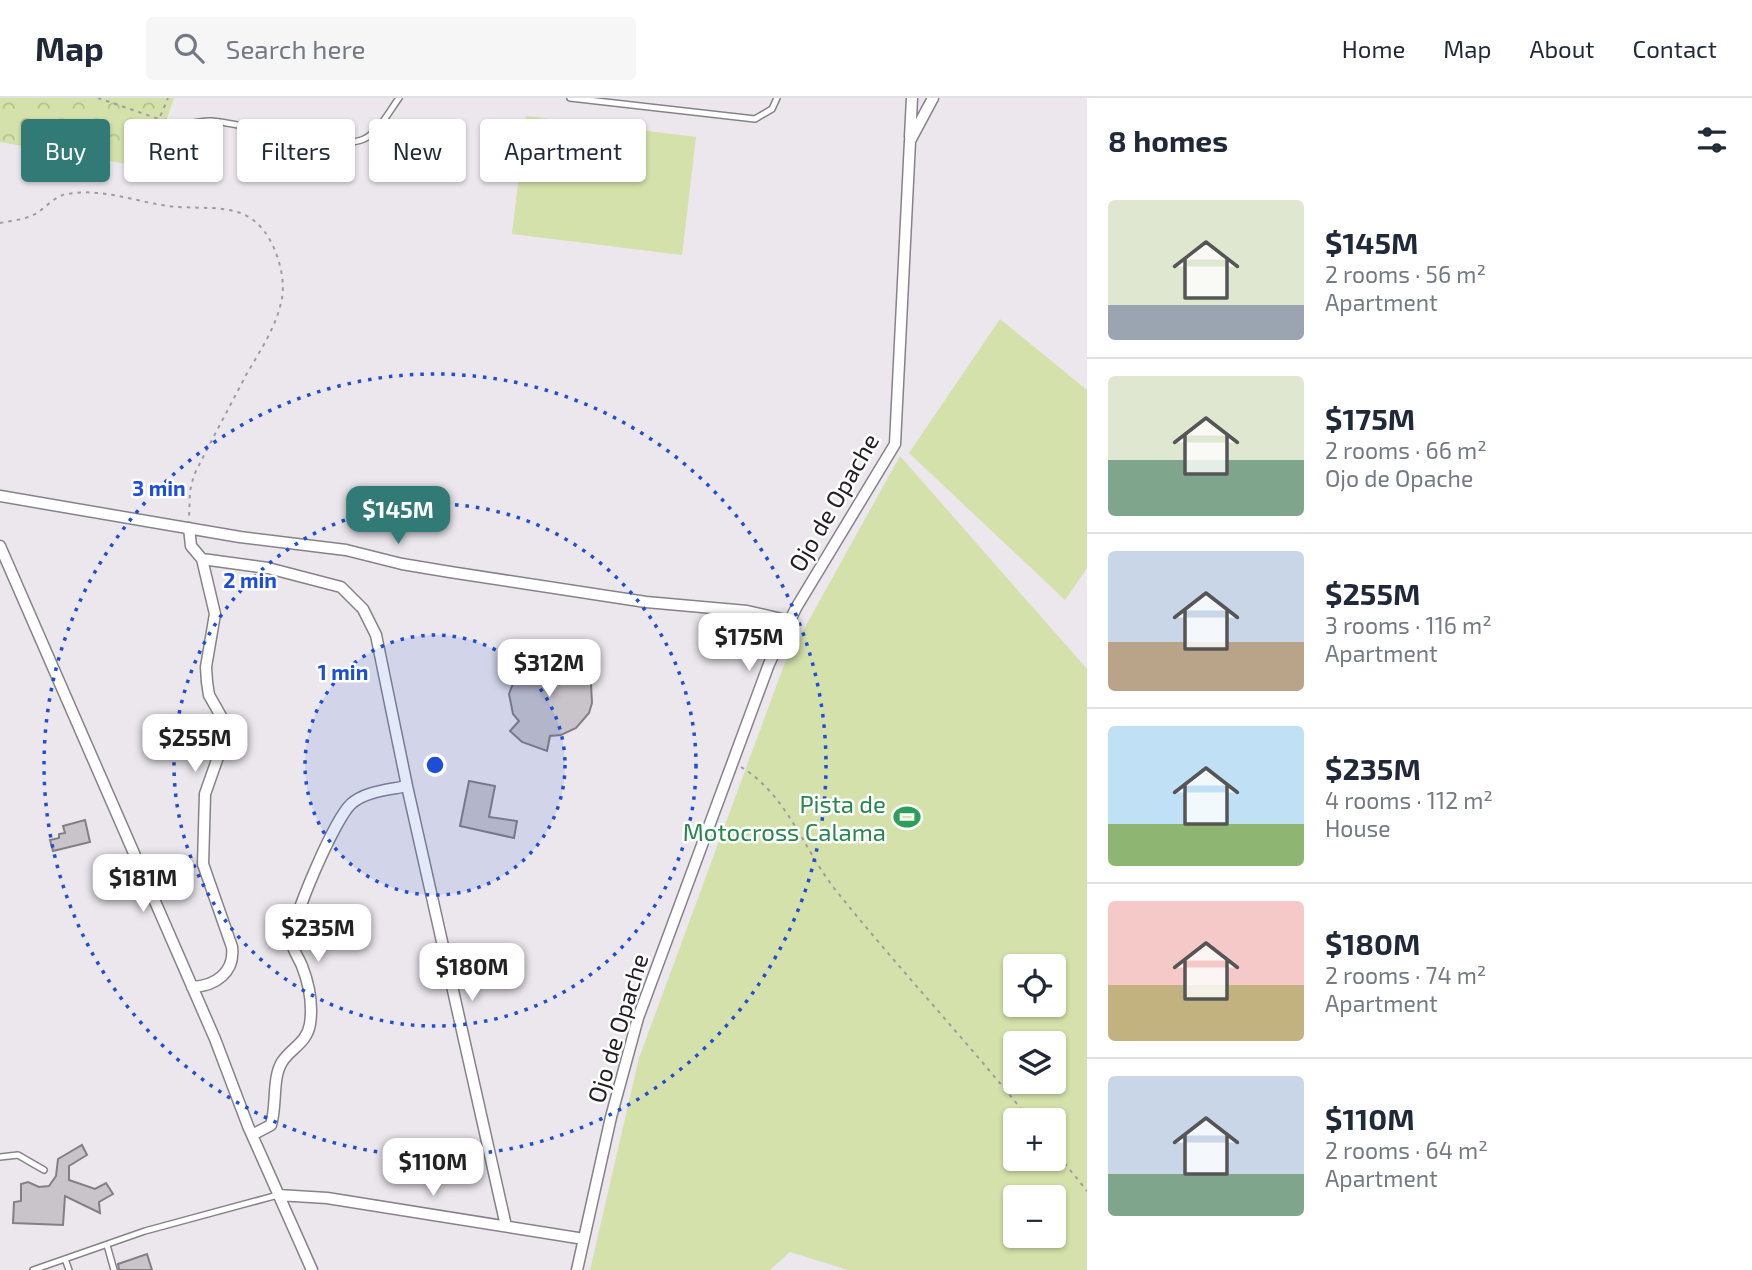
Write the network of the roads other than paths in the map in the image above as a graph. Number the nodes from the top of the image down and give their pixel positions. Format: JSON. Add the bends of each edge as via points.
{"nodes":[{"id":1,"x":399,"y":98,"type":"edge"},
{"id":2,"x":569,"y":98,"type":"edge"},
{"id":3,"x":777,"y":98,"type":"edge"},
{"id":4,"x":912,"y":98,"type":"edge"},
{"id":5,"x":929,"y":98,"type":"edge"},
{"id":6,"x":223,"y":123,"type":"edge"},
{"id":7,"x":910,"y":141,"type":"junction"},
{"id":8,"x":0,"y":496,"type":"edge"},
{"id":9,"x":189,"y":528,"type":"junction"},
{"id":10,"x":0,"y":546,"type":"edge"},
{"id":11,"x":202,"y":559,"type":"junction"},
{"id":12,"x":790,"y":621,"type":"junction"},
{"id":13,"x":407,"y":786,"type":"junction"},
{"id":14,"x":192,"y":987,"type":"junction"},
{"id":15,"x":252,"y":1135,"type":"junction"},
{"id":16,"x":0,"y":1157,"type":"edge"},
{"id":17,"x":44,"y":1170,"type":"dead end"},
{"id":18,"x":278,"y":1195,"type":"junction"},
{"id":19,"x":506,"y":1226,"type":"junction"},
{"id":20,"x":584,"y":1239,"type":"junction"},
{"id":21,"x":107,"y":1245,"type":"junction"},
{"id":22,"x":65,"y":1259,"type":"junction"},
{"id":23,"x":33,"y":1270,"type":"edge"},
{"id":24,"x":69,"y":1270,"type":"edge"},
{"id":25,"x":114,"y":1270,"type":"edge"},
{"id":26,"x":312,"y":1270,"type":"edge"},
{"id":27,"x":577,"y":1270,"type":"edge"}],
"edges":[{"from":1,"to":6,"type":"lane","via":[[363,140],[331,142]]},
{"from":2,"to":3,"type":"lane","via":[[755,120],[772,109]]},
{"from":4,"to":7,"type":"street"},
{"from":5,"to":7,"type":"street","name":"Ojo de Opache"},
{"from":7,"to":12,"type":"street","name":"Ojo de Opache","via":[[895,444]]},
{"from":8,"to":9,"type":"street"},
{"from":9,"to":11,"type":"street","via":[[191,546]]},
{"from":9,"to":12,"type":"street"},
{"from":10,"to":14,"type":"street"},
{"from":11,"to":13,"type":"street","via":[[316,579],[341,587],[363,609],[376,635]]},
{"from":11,"to":14,"type":"street","via":[[215,614],[207,682],[226,725],[205,794],[203,864],[233,957],[214,984]]},
{"from":12,"to":20,"type":"street","name":"Ojo de Opache","via":[[769,664],[638,1018]]},
{"from":13,"to":15,"type":"street","via":[[352,802],[309,885],[292,940],[308,981],[310,1026],[298,1047],[281,1063],[271,1125]]},
{"from":13,"to":19,"type":"street"},
{"from":14,"to":15,"type":"street"},
{"from":15,"to":18,"type":"street"},
{"from":16,"to":17,"type":"lane","via":[[18,1155]]},
{"from":18,"to":19,"type":"street","via":[[327,1198]]},
{"from":18,"to":21,"type":"lane"},
{"from":18,"to":26,"type":"street"},
{"from":19,"to":20,"type":"street"},
{"from":20,"to":27,"type":"street","name":"Ojo de Opache"},
{"from":21,"to":22,"type":"lane"},
{"from":21,"to":25,"type":"lane"},
{"from":22,"to":23,"type":"lane"},
{"from":22,"to":24,"type":"lane"}]}
